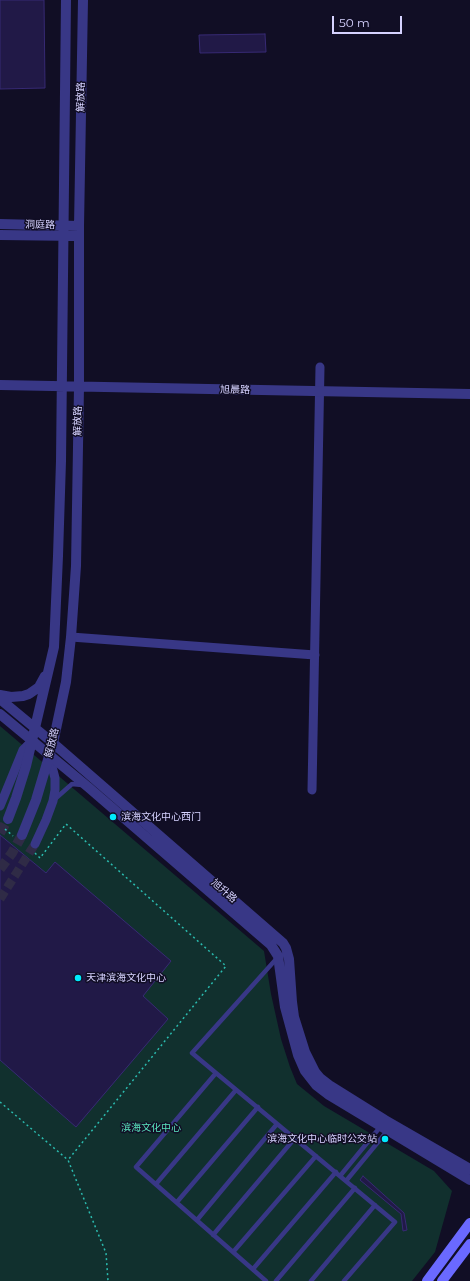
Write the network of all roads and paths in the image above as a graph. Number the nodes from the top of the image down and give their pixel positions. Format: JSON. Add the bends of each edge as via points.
{"nodes":[{"id":1,"x":66,"y":0,"type":"edge"},
{"id":2,"x":83,"y":0,"type":"edge"},
{"id":3,"x":0,"y":224,"type":"edge"},
{"id":4,"x":63,"y":225,"type":"junction"},
{"id":5,"x":79,"y":226,"type":"junction"},
{"id":6,"x":0,"y":235,"type":"edge"},
{"id":7,"x":63,"y":236,"type":"junction"},
{"id":8,"x":79,"y":236,"type":"junction"},
{"id":9,"x":320,"y":367,"type":"dead end"},
{"id":10,"x":0,"y":385,"type":"edge"},
{"id":11,"x":61,"y":387,"type":"junction"},
{"id":12,"x":79,"y":388,"type":"junction"},
{"id":13,"x":319,"y":392,"type":"junction"},
{"id":14,"x":470,"y":394,"type":"edge"},
{"id":15,"x":71,"y":637,"type":"junction"},
{"id":16,"x":314,"y":655,"type":"junction"},
{"id":17,"x":50,"y":665,"type":"junction"},
{"id":18,"x":0,"y":695,"type":"edge"},
{"id":19,"x":0,"y":699,"type":"edge"},
{"id":20,"x":0,"y":714,"type":"edge"},
{"id":21,"x":35,"y":729,"type":"junction"},
{"id":22,"x":32,"y":741,"type":"junction"},
{"id":23,"x":53,"y":743,"type":"junction"},
{"id":24,"x":50,"y":755,"type":"junction"},
{"id":25,"x":88,"y":787,"type":"junction"},
{"id":26,"x":312,"y":790,"type":"dead end"},
{"id":27,"x":53,"y":801,"type":"junction"},
{"id":28,"x":0,"y":806,"type":"edge"},
{"id":29,"x":8,"y":819,"type":"tunnel mouth"},
{"id":30,"x":22,"y":835,"type":"tunnel mouth"},
{"id":31,"x":34,"y":844,"type":"tunnel mouth"},
{"id":32,"x":40,"y":858,"type":"dead end"},
{"id":33,"x":286,"y":948,"type":"junction"},
{"id":34,"x":278,"y":956,"type":"junction"},
{"id":35,"x":216,"y":1073,"type":"junction"},
{"id":36,"x":236,"y":1090,"type":"junction"},
{"id":37,"x":0,"y":1102,"type":"edge"},
{"id":38,"x":258,"y":1108,"type":"junction"},
{"id":39,"x":277,"y":1124,"type":"junction"},
{"id":40,"x":383,"y":1126,"type":"junction"},
{"id":41,"x":295,"y":1138,"type":"junction"},
{"id":42,"x":316,"y":1156,"type":"junction"},
{"id":43,"x":68,"y":1160,"type":"junction"},
{"id":44,"x":470,"y":1169,"type":"edge"},
{"id":45,"x":345,"y":1170,"type":"junction"},
{"id":46,"x":336,"y":1172,"type":"junction"},
{"id":47,"x":352,"y":1175,"type":"junction"},
{"id":48,"x":340,"y":1176,"type":"junction"},
{"id":49,"x":470,"y":1180,"type":"edge"},
{"id":50,"x":346,"y":1181,"type":"junction"},
{"id":51,"x":156,"y":1184,"type":"junction"},
{"id":52,"x":353,"y":1187,"type":"junction"},
{"id":53,"x":177,"y":1202,"type":"junction"},
{"id":54,"x":375,"y":1205,"type":"junction"},
{"id":55,"x":197,"y":1220,"type":"junction"},
{"id":56,"x":470,"y":1223,"type":"edge"},
{"id":57,"x":213,"y":1234,"type":"junction"},
{"id":58,"x":470,"y":1244,"type":"edge"},
{"id":59,"x":234,"y":1251,"type":"junction"},
{"id":60,"x":253,"y":1269,"type":"junction"},
{"id":61,"x":108,"y":1281,"type":"edge"},
{"id":62,"x":266,"y":1281,"type":"edge"},
{"id":63,"x":276,"y":1281,"type":"edge"},
{"id":64,"x":311,"y":1281,"type":"edge"},
{"id":65,"x":344,"y":1281,"type":"edge"},
{"id":66,"x":427,"y":1281,"type":"edge"},
{"id":67,"x":442,"y":1281,"type":"edge"}],
"edges":[{"from":1,"to":4,"type":"street","name":"解放路"},
{"from":2,"to":5,"type":"street","name":"解放路"},
{"from":3,"to":4,"type":"street","name":"洞庭路"},
{"from":4,"to":5,"type":"street","name":"洞庭路"},
{"from":4,"to":7,"type":"street","name":"解放路"},
{"from":5,"to":8,"type":"street","name":"解放路"},
{"from":6,"to":7,"type":"street"},
{"from":7,"to":8,"type":"street"},
{"from":7,"to":11,"type":"street","name":"解放路"},
{"from":8,"to":12,"type":"street","name":"解放路"},
{"from":9,"to":13,"type":"street"},
{"from":10,"to":11,"type":"street","name":"旭晨路"},
{"from":11,"to":12,"type":"street","name":"旭晨路"},
{"from":11,"to":17,"type":"street","name":"解放路","via":[[57,601],[54,647]]},
{"from":12,"to":13,"type":"street","name":"旭晨路"},
{"from":12,"to":15,"type":"street","name":"解放路","via":[[76,566]]},
{"from":13,"to":14,"type":"street","name":"旭晨路"},
{"from":13,"to":16,"type":"street"},
{"from":15,"to":16,"type":"street"},
{"from":15,"to":23,"type":"street","name":"解放路","via":[[66,682]]},
{"from":16,"to":26,"type":"street"},
{"from":17,"to":18,"type":"street","via":[[42,683],[29,694],[11,697]]},
{"from":17,"to":21,"type":"street","name":"解放路"},
{"from":19,"to":21,"type":"street","name":"旭升路"},
{"from":20,"to":22,"type":"street","name":"旭升路"},
{"from":21,"to":22,"type":"street","name":"解放路"},
{"from":21,"to":23,"type":"street","name":"旭升路"},
{"from":22,"to":24,"type":"street","name":"旭升路"},
{"from":22,"to":28,"type":"street","via":[[22,750]]},
{"from":22,"to":29,"type":"street","name":"解放路"},
{"from":23,"to":24,"type":"street","name":"解放路"},
{"from":23,"to":33,"type":"street","name":"旭升路"},
{"from":24,"to":25,"type":"street","name":"旭升路"},
{"from":24,"to":27,"type":"street","via":[[55,778]]},
{"from":24,"to":30,"type":"street","name":"解放路"},
{"from":25,"to":27,"type":"lane","via":[[72,784]]},
{"from":25,"to":34,"type":"street","name":"旭升路","via":[[271,945]]},
{"from":27,"to":31,"type":"street"},
{"from":32,"to":43,"type":"path","via":[[66,824],[226,966]]},
{"from":33,"to":34,"type":"lane"},
{"from":33,"to":40,"type":"street","via":[[294,1017],[310,1063],[320,1078]]},
{"from":34,"to":35,"type":"lane","via":[[192,1053]]},
{"from":34,"to":40,"type":"street","via":[[288,1023],[305,1071],[316,1085],[329,1095]]},
{"from":35,"to":36,"type":"lane"},
{"from":35,"to":51,"type":"lane","via":[[136,1167]]},
{"from":36,"to":38,"type":"lane"},
{"from":36,"to":51,"type":"lane"},
{"from":37,"to":43,"type":"path"},
{"from":38,"to":39,"type":"lane"},
{"from":38,"to":53,"type":"lane"},
{"from":39,"to":41,"type":"lane"},
{"from":39,"to":55,"type":"lane"},
{"from":40,"to":44,"type":"street"},
{"from":40,"to":45,"type":"lane"},
{"from":40,"to":47,"type":"lane"},
{"from":40,"to":49,"type":"street"},
{"from":41,"to":42,"type":"lane"},
{"from":41,"to":57,"type":"lane"},
{"from":42,"to":46,"type":"lane"},
{"from":42,"to":59,"type":"lane"},
{"from":43,"to":61,"type":"path","via":[[106,1253]]},
{"from":45,"to":48,"type":"lane"},
{"from":45,"to":50,"type":"lane"},
{"from":46,"to":48,"type":"lane"},
{"from":46,"to":60,"type":"lane"},
{"from":47,"to":50,"type":"lane"},
{"from":47,"to":52,"type":"lane","via":[[350,1182]]},
{"from":48,"to":50,"type":"lane"},
{"from":50,"to":52,"type":"lane"},
{"from":51,"to":53,"type":"lane"},
{"from":52,"to":54,"type":"lane"},
{"from":52,"to":63,"type":"lane"},
{"from":53,"to":55,"type":"lane"},
{"from":54,"to":64,"type":"lane"},
{"from":54,"to":65,"type":"lane","via":[[395,1222]]},
{"from":55,"to":57,"type":"lane"},
{"from":56,"to":66,"type":"main road"},
{"from":57,"to":59,"type":"lane"},
{"from":58,"to":67,"type":"main road"},
{"from":59,"to":60,"type":"lane"},
{"from":60,"to":62,"type":"lane"}]}
